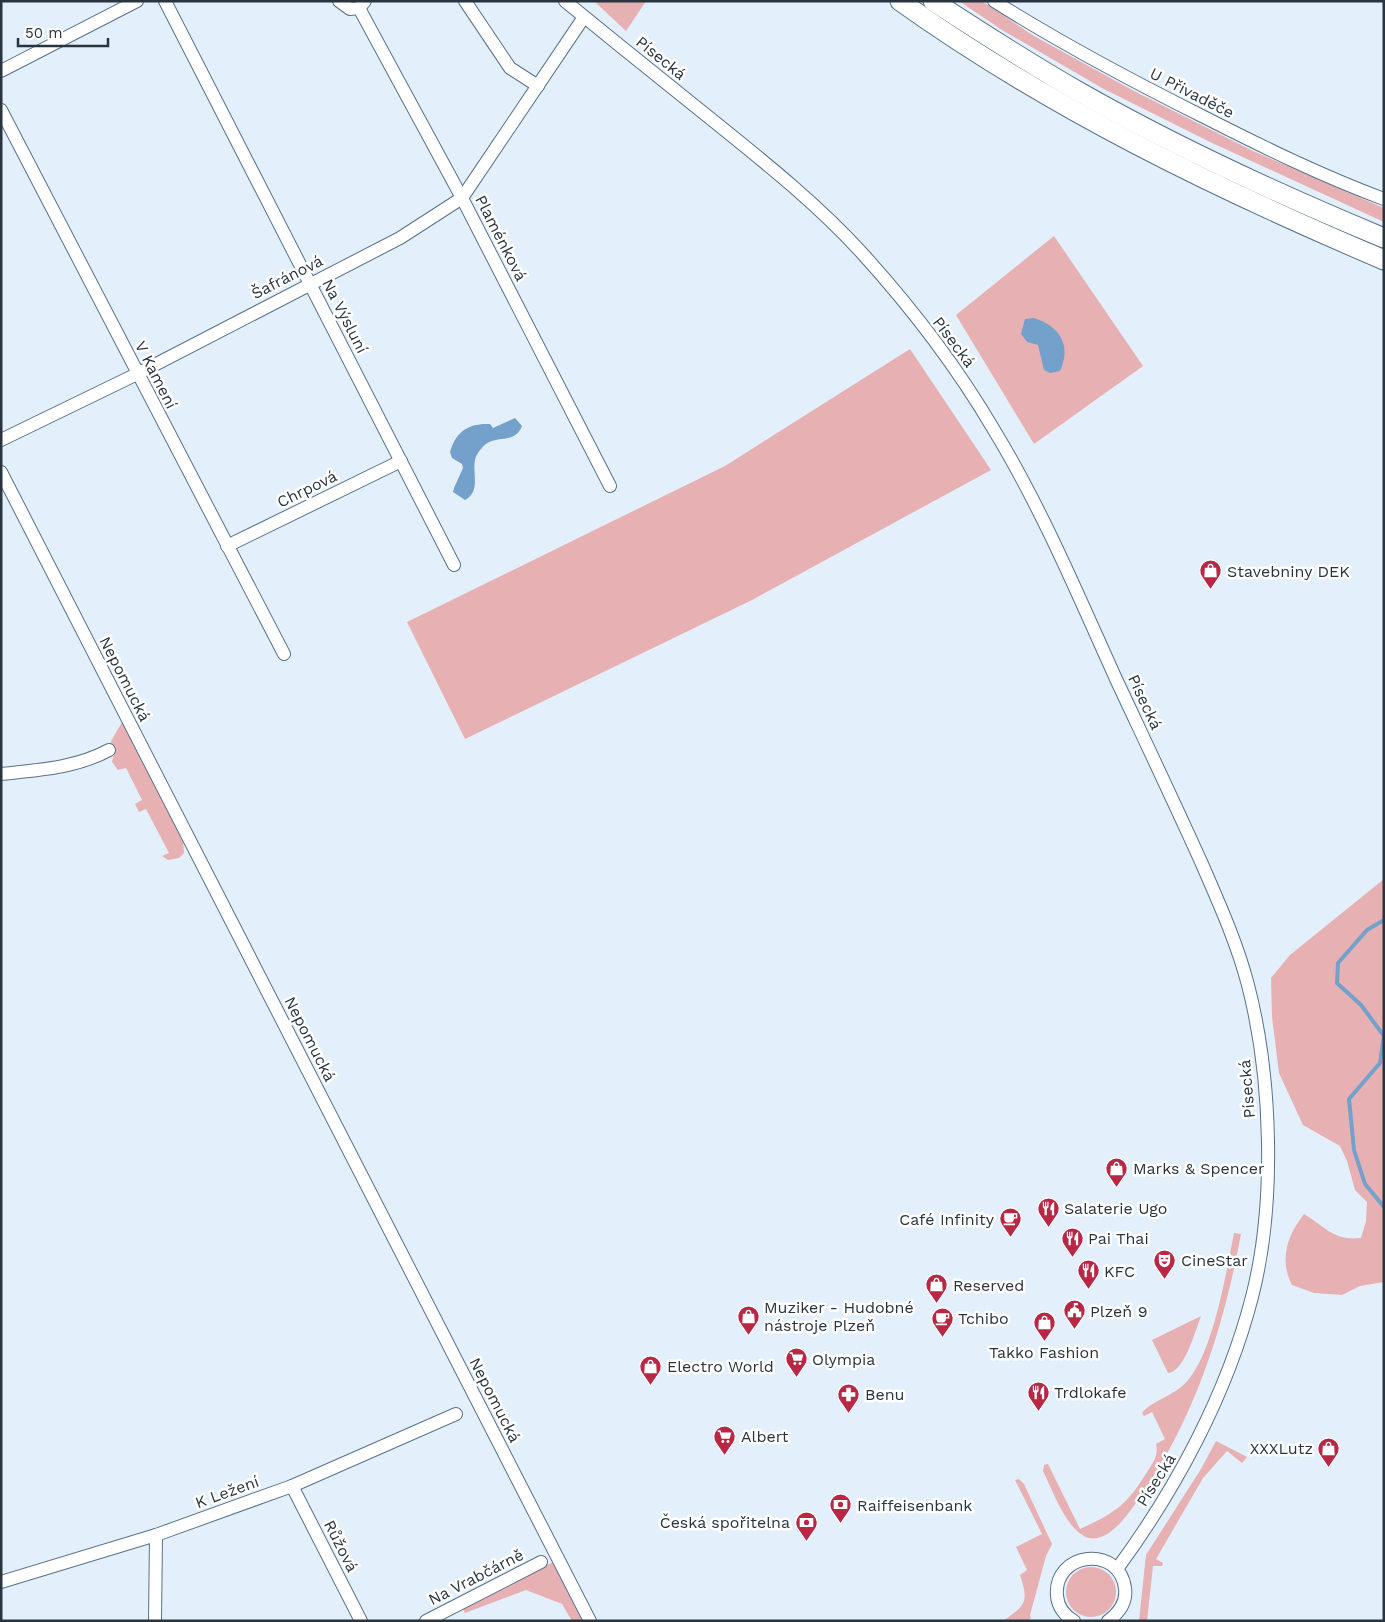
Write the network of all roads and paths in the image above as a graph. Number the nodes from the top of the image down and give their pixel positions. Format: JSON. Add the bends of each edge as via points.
{"nodes":[{"id":1,"x":138,"y":1,"type":"edge"},
{"id":2,"x":165,"y":1,"type":"edge"},
{"id":3,"x":340,"y":1,"type":"edge"},
{"id":4,"x":465,"y":1,"type":"edge"},
{"id":5,"x":565,"y":1,"type":"edge"},
{"id":6,"x":900,"y":1,"type":"edge"},
{"id":7,"x":933,"y":1,"type":"edge"},
{"id":8,"x":994,"y":1,"type":"edge"},
{"id":9,"x":362,"y":4,"type":"edge"},
{"id":10,"x":584,"y":17,"type":"junction"},
{"id":11,"x":1,"y":71,"type":"edge"},
{"id":12,"x":538,"y":86,"type":"junction"},
{"id":13,"x":1,"y":110,"type":"edge"},
{"id":14,"x":462,"y":198,"type":"junction"},
{"id":15,"x":1384,"y":199,"type":"edge"},
{"id":16,"x":1384,"y":238,"type":"edge"},
{"id":17,"x":1384,"y":260,"type":"edge"},
{"id":18,"x":310,"y":283,"type":"junction"},
{"id":19,"x":137,"y":374,"type":"junction"},
{"id":20,"x":1,"y":440,"type":"edge"},
{"id":21,"x":401,"y":461,"type":"junction"},
{"id":22,"x":1,"y":472,"type":"edge"},
{"id":23,"x":610,"y":486,"type":"dead end"},
{"id":24,"x":227,"y":546,"type":"junction"},
{"id":25,"x":454,"y":565,"type":"dead end"},
{"id":26,"x":284,"y":654,"type":"dead end"},
{"id":27,"x":109,"y":750,"type":"dead end"},
{"id":28,"x":1,"y":774,"type":"edge"},
{"id":29,"x":456,"y":1414,"type":"dead end"},
{"id":30,"x":292,"y":1486,"type":"junction"},
{"id":31,"x":156,"y":1535,"type":"junction"},
{"id":32,"x":540,"y":1562,"type":"dead end"},
{"id":33,"x":1117,"y":1569,"type":"junction"},
{"id":34,"x":1,"y":1582,"type":"edge"},
{"id":35,"x":1069,"y":1620,"type":"edge"},
{"id":36,"x":155,"y":1621,"type":"edge"},
{"id":37,"x":361,"y":1621,"type":"edge"},
{"id":38,"x":426,"y":1621,"type":"edge"},
{"id":39,"x":590,"y":1621,"type":"edge"},
{"id":40,"x":1110,"y":1621,"type":"edge"}],
"edges":[{"from":1,"to":11,"type":"street"},
{"from":2,"to":18,"type":"street","name":"Na Výsluní"},
{"from":3,"to":9,"type":"street","name":"Plaménková","via":[[346,8]]},
{"from":4,"to":12,"type":"street","via":[[510,68]]},
{"from":5,"to":10,"type":"street","name":"Písecká"},
{"from":6,"to":17,"type":"highway","via":[[990,61],[1135,145],[1255,204]]},
{"from":7,"to":16,"type":"highway","via":[[1080,92],[1144,127],[1271,189]]},
{"from":8,"to":15,"type":"street","name":"U Přivaděče","via":[[1104,67],[1245,138]]},
{"from":9,"to":14,"type":"street","name":"Plaménková"},
{"from":10,"to":12,"type":"street","name":"Šafránová"},
{"from":10,"to":33,"type":"street","name":"Písecká","via":[[818,209],[861,252],[964,381],[1031,495],[1226,918],[1248,985],[1263,1075],[1268,1135],[1263,1229],[1255,1284],[1237,1346],[1189,1459]]},
{"from":12,"to":14,"type":"street","name":"Šafránová"},
{"from":13,"to":19,"type":"street","name":"V Kamení"},
{"from":14,"to":18,"type":"street","name":"Šafránová","via":[[400,238]]},
{"from":14,"to":23,"type":"street","name":"Plaménková"},
{"from":18,"to":19,"type":"street","name":"Šafránová"},
{"from":18,"to":21,"type":"street","name":"Na Výsluní"},
{"from":19,"to":20,"type":"street","name":"Šafránová"},
{"from":19,"to":24,"type":"street","name":"V Kamení"},
{"from":21,"to":24,"type":"street","name":"Chrpová"},
{"from":21,"to":25,"type":"street","name":"Na Výsluní"},
{"from":22,"to":39,"type":"street","name":"Nepomucká"},
{"from":24,"to":26,"type":"street","name":"V Kamení"},
{"from":27,"to":28,"type":"street","via":[[86,761]]},
{"from":29,"to":30,"type":"street","name":"K Ležení"},
{"from":30,"to":31,"type":"street","name":"K Ležení"},
{"from":30,"to":37,"type":"street","name":"Růžová"},
{"from":31,"to":34,"type":"street","name":"K Ležení"},
{"from":31,"to":36,"type":"street"},
{"from":32,"to":38,"type":"street","name":"Na Vrabčárně"},
{"from":33,"to":35,"type":"street","via":[[1109,1562],[1086,1557],[1066,1568],[1059,1578],[1057,1594]]},
{"from":33,"to":40,"type":"street","via":[[1124,1581],[1125,1593],[1121,1608]]}]}
